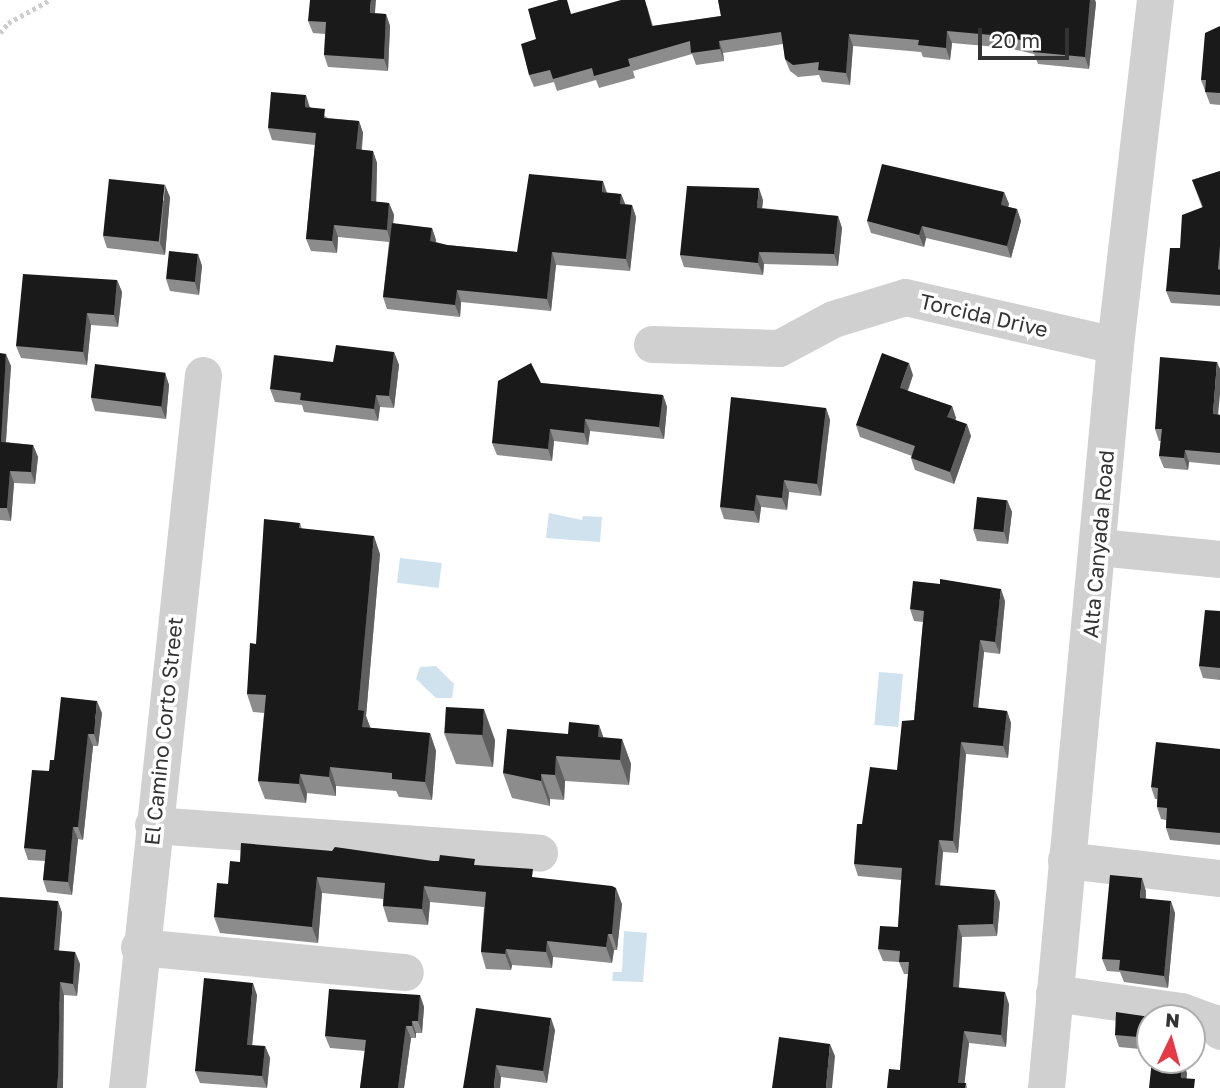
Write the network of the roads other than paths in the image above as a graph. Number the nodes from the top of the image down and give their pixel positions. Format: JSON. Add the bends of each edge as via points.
{"nodes":[{"id":1,"x":1155,"y":0,"type":"edge"},
{"id":2,"x":652,"y":344,"type":"dead end"},
{"id":3,"x":1115,"y":345,"type":"junction"},
{"id":4,"x":203,"y":375,"type":"dead end"},
{"id":5,"x":1098,"y":547,"type":"junction"},
{"id":6,"x":1220,"y":559,"type":"edge"},
{"id":7,"x":153,"y":824,"type":"junction"},
{"id":8,"x":539,"y":853,"type":"dead end"},
{"id":9,"x":1066,"y":860,"type":"junction"},
{"id":10,"x":1220,"y":878,"type":"edge"},
{"id":11,"x":139,"y":947,"type":"junction"},
{"id":12,"x":405,"y":972,"type":"dead end"},
{"id":13,"x":1054,"y":993,"type":"junction"},
{"id":14,"x":1220,"y":1031,"type":"edge"},
{"id":15,"x":127,"y":1088,"type":"edge"},
{"id":16,"x":1046,"y":1088,"type":"edge"}],
"edges":[{"from":1,"to":3,"type":"street","name":"Alta Canyada Road"},
{"from":2,"to":3,"type":"street","name":"Torcida Drive","via":[[779,348],[833,319],[905,297]]},
{"from":3,"to":5,"type":"street","name":"Alta Canyada Road"},
{"from":4,"to":7,"type":"street","name":"El Camino Corto Street"},
{"from":5,"to":6,"type":"street"},
{"from":5,"to":9,"type":"street","name":"Alta Canyada Road"},
{"from":7,"to":8,"type":"street"},
{"from":7,"to":11,"type":"street","name":"El Camino Corto Street"},
{"from":9,"to":10,"type":"street"},
{"from":9,"to":13,"type":"street","name":"Alta Canyada Road"},
{"from":11,"to":12,"type":"street"},
{"from":11,"to":15,"type":"street","name":"El Camino Corto Street"},
{"from":13,"to":14,"type":"street","via":[[1181,1011],[1212,1022]]},
{"from":13,"to":16,"type":"street","name":"Alta Canyada Road"}]}
